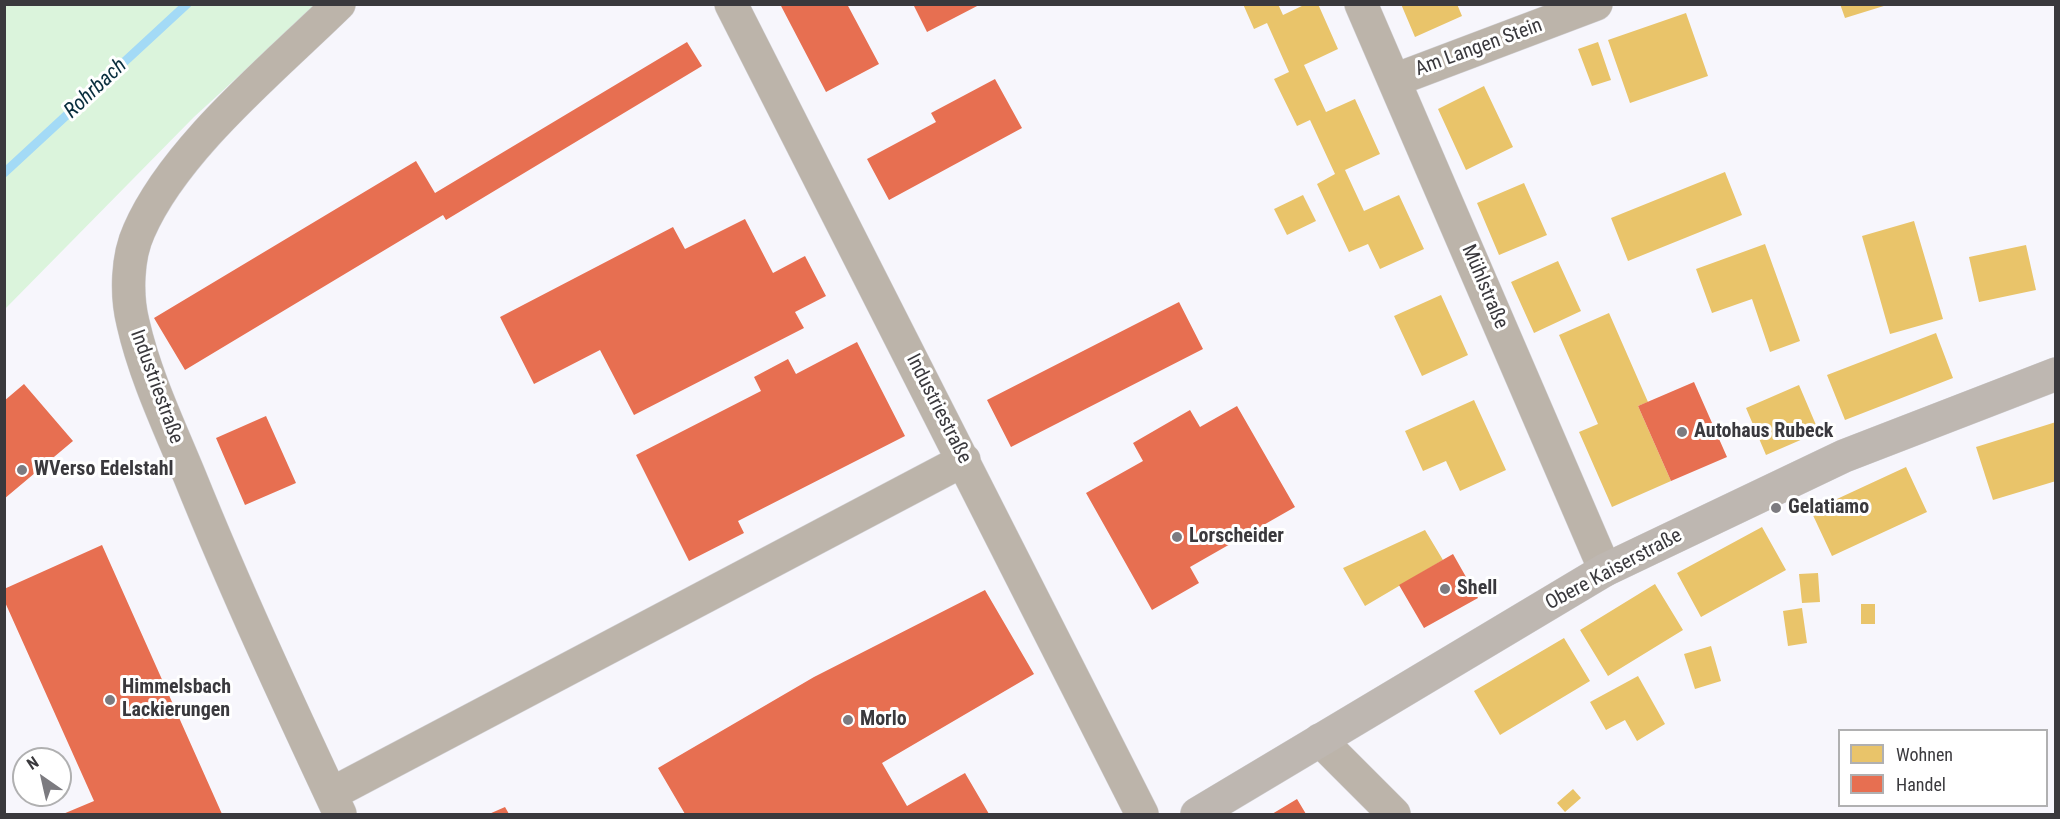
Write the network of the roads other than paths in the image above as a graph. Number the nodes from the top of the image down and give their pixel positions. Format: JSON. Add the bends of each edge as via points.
{"nodes":[{"id":1,"x":339,"y":4,"type":"edge"},
{"id":2,"x":731,"y":4,"type":"edge"},
{"id":3,"x":1361,"y":4,"type":"edge"},
{"id":4,"x":1596,"y":4,"type":"edge"},
{"id":5,"x":1395,"y":80,"type":"junction"},
{"id":6,"x":2055,"y":374,"type":"edge"},
{"id":7,"x":964,"y":460,"type":"junction"},
{"id":8,"x":1605,"y":570,"type":"junction"},
{"id":9,"x":1320,"y":740,"type":"junction"},
{"id":10,"x":336,"y":804,"type":"edge"},
{"id":11,"x":1142,"y":814,"type":"edge"},
{"id":12,"x":1197,"y":814,"type":"edge"},
{"id":13,"x":1394,"y":814,"type":"edge"}],
"edges":[{"from":1,"to":10,"type":"street","name":"Industriestraße","via":[[188,154],[158,194],[137,233],[129,273],[132,321],[149,377],[217,544]]},
{"from":2,"to":7,"type":"street","name":"Industriestraße"},
{"from":3,"to":5,"type":"street","name":"Mühlstraße"},
{"from":4,"to":5,"type":"street","name":"Am Langen Stein"},
{"from":5,"to":8,"type":"street","name":"Mühlstraße"},
{"from":6,"to":8,"type":"main road","name":"Obere Kaiserstraße","via":[[1844,456]]},
{"from":7,"to":10,"type":"street"},
{"from":7,"to":11,"type":"street","name":"Industriestraße"},
{"from":8,"to":9,"type":"main road","name":"Obere Kaiserstraße"},
{"from":9,"to":12,"type":"main road","name":"Obere Kaiserstraße"},
{"from":9,"to":13,"type":"street"}]}
